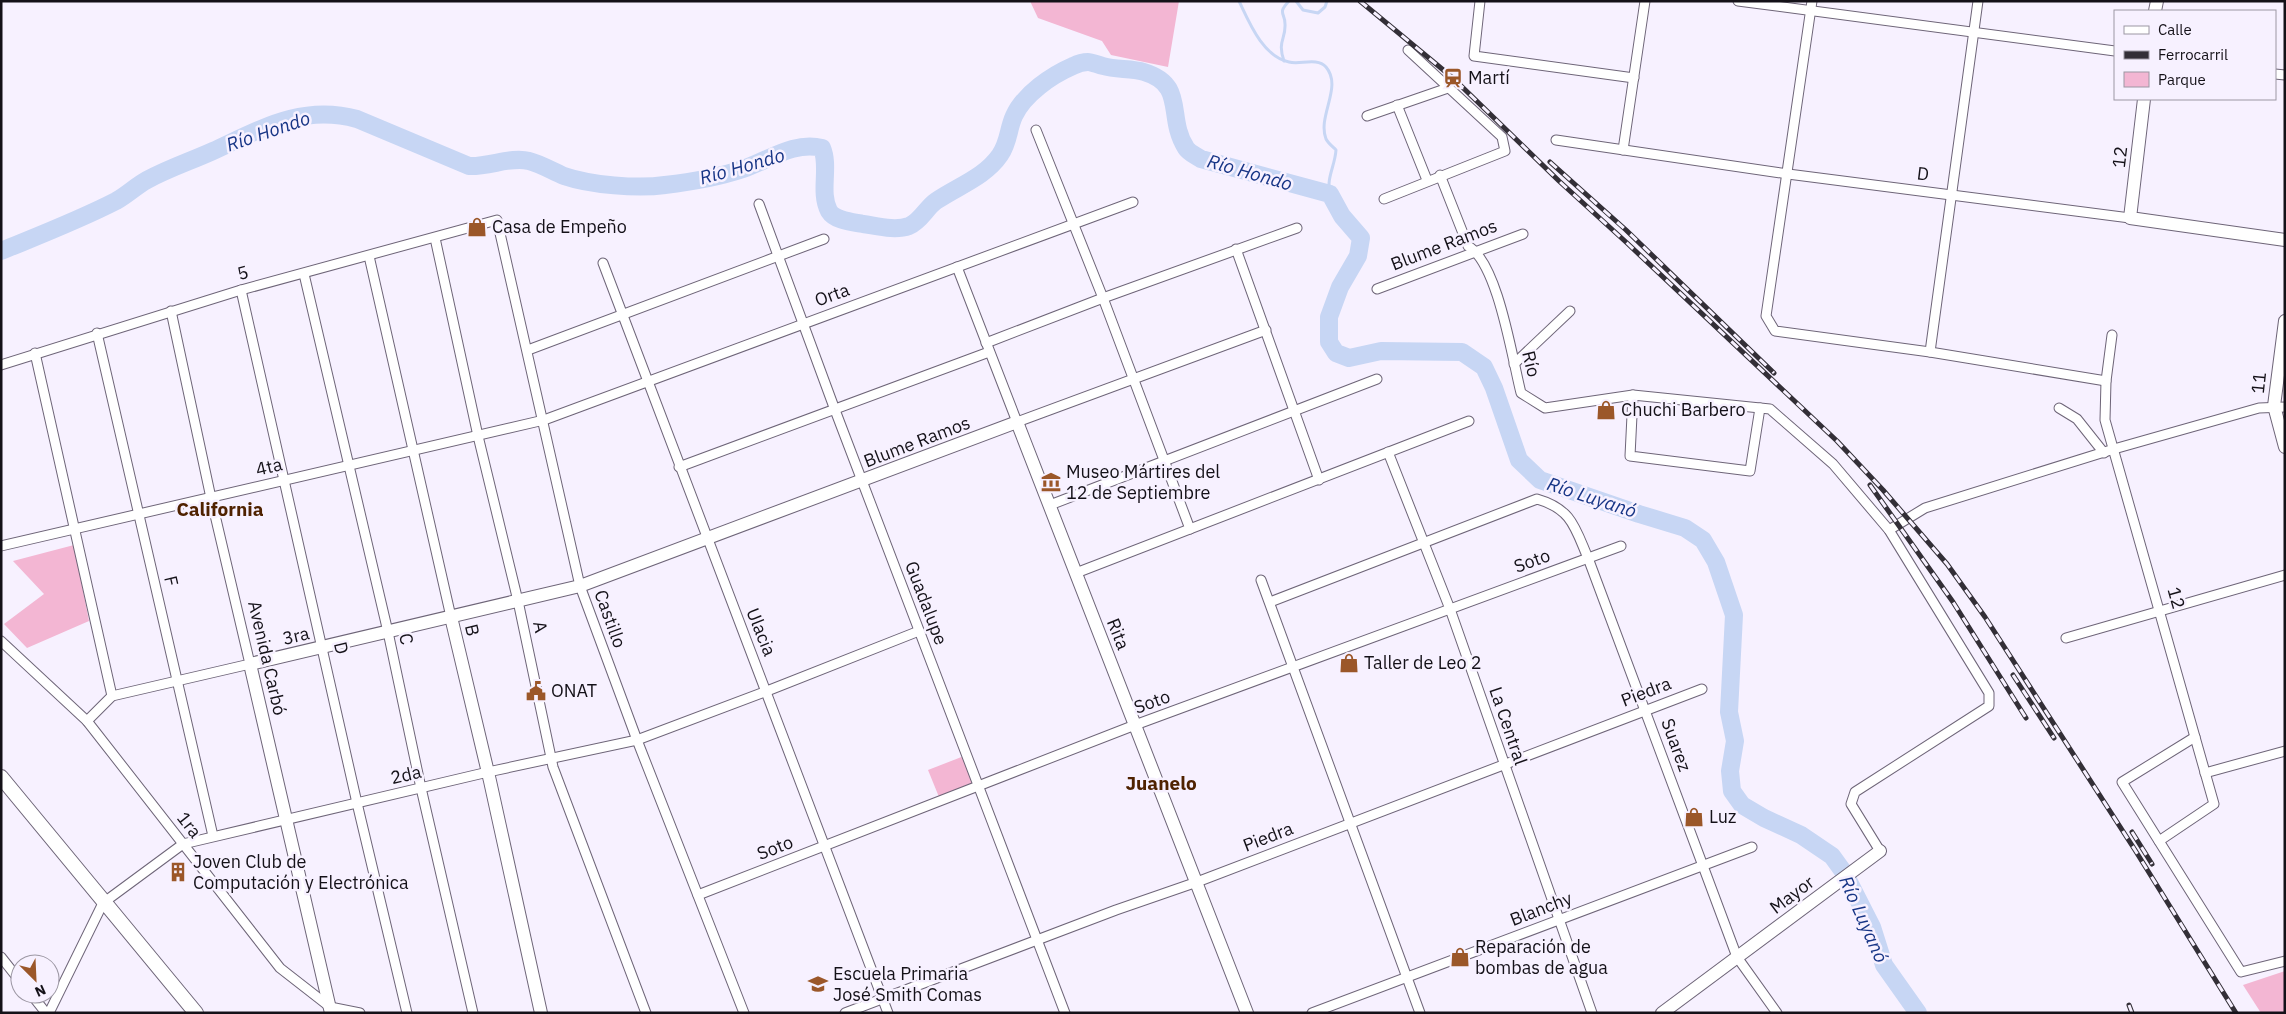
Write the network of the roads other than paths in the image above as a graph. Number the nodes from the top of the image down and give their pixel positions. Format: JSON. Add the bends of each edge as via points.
{"nodes":[{"id":1,"x":1480,"y":1,"type":"edge"},
{"id":2,"x":1645,"y":1,"type":"edge"},
{"id":3,"x":1738,"y":1,"type":"edge"},
{"id":4,"x":1812,"y":1,"type":"edge"},
{"id":5,"x":1978,"y":1,"type":"edge"},
{"id":6,"x":1811,"y":12,"type":"junction"},
{"id":7,"x":1974,"y":31,"type":"junction"},
{"id":8,"x":1408,"y":50,"type":"dead end"},
{"id":9,"x":2114,"y":51,"type":"edge"},
{"id":10,"x":1634,"y":78,"type":"junction"},
{"id":11,"x":1448,"y":88,"type":"junction"},
{"id":12,"x":2144,"y":100,"type":"edge"},
{"id":13,"x":1397,"y":105,"type":"junction"},
{"id":14,"x":1368,"y":116,"type":"dead end"},
{"id":15,"x":1036,"y":130,"type":"dead end"},
{"id":16,"x":1556,"y":140,"type":"dead end"},
{"id":17,"x":1623,"y":150,"type":"junction"},
{"id":18,"x":1788,"y":174,"type":"junction"},
{"id":19,"x":1440,"y":175,"type":"junction"},
{"id":20,"x":1427,"y":180,"type":"junction"},
{"id":21,"x":1951,"y":196,"type":"junction"},
{"id":22,"x":1384,"y":199,"type":"dead end"},
{"id":23,"x":1133,"y":202,"type":"dead end"},
{"id":24,"x":759,"y":204,"type":"dead end"},
{"id":25,"x":2130,"y":218,"type":"junction"},
{"id":26,"x":496,"y":220,"type":"joint"},
{"id":27,"x":1072,"y":223,"type":"junction"},
{"id":28,"x":1297,"y":228,"type":"dead end"},
{"id":29,"x":1523,"y":234,"type":"dead end"},
{"id":30,"x":435,"y":238,"type":"junction"},
{"id":31,"x":824,"y":239,"type":"dead end"},
{"id":32,"x":2285,"y":240,"type":"edge"},
{"id":33,"x":1236,"y":249,"type":"junction"},
{"id":34,"x":1478,"y":251,"type":"junction"},
{"id":35,"x":369,"y":256,"type":"junction"},
{"id":36,"x":778,"y":256,"type":"junction"},
{"id":37,"x":602,"y":263,"type":"dead end"},
{"id":38,"x":957,"y":266,"type":"junction"},
{"id":39,"x":304,"y":274,"type":"junction"},
{"id":40,"x":1377,"y":289,"type":"dead end"},
{"id":41,"x":241,"y":290,"type":"junction"},
{"id":42,"x":1103,"y":298,"type":"junction"},
{"id":43,"x":1570,"y":311,"type":"dead end"},
{"id":44,"x":170,"y":312,"type":"junction"},
{"id":45,"x":622,"y":316,"type":"junction"},
{"id":46,"x":2285,"y":320,"type":"edge"},
{"id":47,"x":803,"y":323,"type":"junction"},
{"id":48,"x":1266,"y":330,"type":"junction"},
{"id":49,"x":97,"y":333,"type":"junction"},
{"id":50,"x":2112,"y":335,"type":"dead end"},
{"id":51,"x":988,"y":348,"type":"junction"},
{"id":52,"x":528,"y":350,"type":"junction"},
{"id":53,"x":1930,"y":352,"type":"junction"},
{"id":54,"x":35,"y":353,"type":"junction"},
{"id":55,"x":1514,"y":364,"type":"junction"},
{"id":56,"x":1,"y":365,"type":"edge"},
{"id":57,"x":1132,"y":379,"type":"junction"},
{"id":58,"x":1377,"y":379,"type":"dead end"},
{"id":59,"x":646,"y":381,"type":"junction"},
{"id":60,"x":2106,"y":381,"type":"junction"},
{"id":61,"x":1633,"y":395,"type":"junction"},
{"id":62,"x":2279,"y":406,"type":"edge"},
{"id":63,"x":1760,"y":408,"type":"junction"},
{"id":64,"x":2059,"y":408,"type":"dead end"},
{"id":65,"x":835,"y":410,"type":"junction"},
{"id":66,"x":1294,"y":411,"type":"junction"},
{"id":67,"x":544,"y":420,"type":"junction"},
{"id":68,"x":1469,"y":421,"type":"dead end"},
{"id":69,"x":1017,"y":422,"type":"junction"},
{"id":70,"x":478,"y":436,"type":"junction"},
{"id":71,"x":2285,"y":447,"type":"edge"},
{"id":72,"x":2114,"y":449,"type":"junction"},
{"id":73,"x":412,"y":451,"type":"junction"},
{"id":74,"x":1388,"y":452,"type":"junction"},
{"id":75,"x":2104,"y":453,"type":"junction"},
{"id":76,"x":1164,"y":461,"type":"junction"},
{"id":77,"x":348,"y":466,"type":"junction"},
{"id":78,"x":679,"y":467,"type":"junction"},
{"id":79,"x":285,"y":480,"type":"junction"},
{"id":80,"x":1319,"y":480,"type":"junction"},
{"id":81,"x":863,"y":481,"type":"junction"},
{"id":82,"x":211,"y":498,"type":"junction"},
{"id":83,"x":1050,"y":506,"type":"junction"},
{"id":84,"x":139,"y":514,"type":"junction"},
{"id":85,"x":74,"y":529,"type":"junction"},
{"id":86,"x":1190,"y":529,"type":"junction"},
{"id":87,"x":1889,"y":530,"type":"junction"},
{"id":88,"x":706,"y":539,"type":"junction"},
{"id":89,"x":1423,"y":544,"type":"junction"},
{"id":90,"x":1,"y":546,"type":"edge"},
{"id":91,"x":1621,"y":546,"type":"dead end"},
{"id":92,"x":1588,"y":558,"type":"junction"},
{"id":93,"x":1076,"y":573,"type":"junction"},
{"id":94,"x":2285,"y":575,"type":"edge"},
{"id":95,"x":1261,"y":580,"type":"dead end"},
{"id":96,"x":580,"y":586,"type":"junction"},
{"id":97,"x":518,"y":601,"type":"junction"},
{"id":98,"x":1270,"y":602,"type":"junction"},
{"id":99,"x":1450,"y":609,"type":"junction"},
{"id":100,"x":2161,"y":611,"type":"junction"},
{"id":101,"x":451,"y":617,"type":"junction"},
{"id":102,"x":919,"y":631,"type":"junction"},
{"id":103,"x":388,"y":632,"type":"junction"},
{"id":104,"x":2066,"y":638,"type":"dead end"},
{"id":105,"x":1,"y":641,"type":"edge"},
{"id":106,"x":323,"y":647,"type":"junction"},
{"id":107,"x":250,"y":664,"type":"junction"},
{"id":108,"x":1292,"y":668,"type":"junction"},
{"id":109,"x":178,"y":680,"type":"junction"},
{"id":110,"x":1702,"y":689,"type":"dead end"},
{"id":111,"x":767,"y":691,"type":"junction"},
{"id":112,"x":112,"y":696,"type":"junction"},
{"id":113,"x":1646,"y":710,"type":"junction"},
{"id":114,"x":87,"y":721,"type":"junction"},
{"id":115,"x":1135,"y":725,"type":"junction"},
{"id":116,"x":2195,"y":737,"type":"junction"},
{"id":117,"x":637,"y":740,"type":"junction"},
{"id":118,"x":2285,"y":751,"type":"edge"},
{"id":119,"x":552,"y":759,"type":"junction"},
{"id":120,"x":1504,"y":764,"type":"junction"},
{"id":121,"x":488,"y":772,"type":"junction"},
{"id":122,"x":2205,"y":774,"type":"junction"},
{"id":123,"x":3,"y":783,"type":"edge"},
{"id":124,"x":979,"y":786,"type":"junction"},
{"id":125,"x":421,"y":788,"type":"junction"},
{"id":126,"x":357,"y":803,"type":"junction"},
{"id":127,"x":288,"y":820,"type":"junction"},
{"id":128,"x":1349,"y":824,"type":"junction"},
{"id":129,"x":213,"y":836,"type":"junction"},
{"id":130,"x":2159,"y":841,"type":"junction"},
{"id":131,"x":183,"y":844,"type":"junction"},
{"id":132,"x":826,"y":846,"type":"junction"},
{"id":133,"x":1752,"y":847,"type":"dead end"},
{"id":134,"x":1880,"y":851,"type":"joint"},
{"id":135,"x":1702,"y":867,"type":"junction"},
{"id":136,"x":1198,"y":882,"type":"junction"},
{"id":137,"x":698,"y":896,"type":"junction"},
{"id":138,"x":103,"y":903,"type":"junction"},
{"id":139,"x":1560,"y":919,"type":"junction"},
{"id":140,"x":1038,"y":940,"type":"junction"},
{"id":141,"x":1738,"y":957,"type":"junction"},
{"id":142,"x":2285,"y":961,"type":"edge"},
{"id":143,"x":1407,"y":977,"type":"junction"},
{"id":144,"x":882,"y":998,"type":"junction"},
{"id":145,"x":330,"y":1010,"type":"edge"},
{"id":146,"x":191,"y":1011,"type":"edge"},
{"id":147,"x":48,"y":1013,"type":"edge"},
{"id":148,"x":360,"y":1013,"type":"edge"},
{"id":149,"x":407,"y":1013,"type":"edge"},
{"id":150,"x":473,"y":1013,"type":"edge"},
{"id":151,"x":541,"y":1013,"type":"edge"},
{"id":152,"x":646,"y":1013,"type":"edge"},
{"id":153,"x":744,"y":1013,"type":"edge"},
{"id":154,"x":845,"y":1013,"type":"edge"},
{"id":155,"x":888,"y":1013,"type":"edge"},
{"id":156,"x":1065,"y":1013,"type":"edge"},
{"id":157,"x":1247,"y":1013,"type":"edge"},
{"id":158,"x":1312,"y":1013,"type":"edge"},
{"id":159,"x":1420,"y":1013,"type":"edge"},
{"id":160,"x":1592,"y":1013,"type":"edge"},
{"id":161,"x":1662,"y":1013,"type":"edge"},
{"id":162,"x":1777,"y":1013,"type":"edge"}],
"edges":[{"from":1,"to":10,"type":"street","via":[[1474,56]]},
{"from":2,"to":10,"type":"street"},
{"from":3,"to":6,"type":"street"},
{"from":4,"to":6,"type":"street"},
{"from":5,"to":7,"type":"street"},
{"from":6,"to":7,"type":"street"},
{"from":6,"to":18,"type":"street"},
{"from":7,"to":9,"type":"street"},
{"from":7,"to":21,"type":"street"},
{"from":8,"to":11,"type":"street"},
{"from":10,"to":17,"type":"street"},
{"from":11,"to":13,"type":"street"},
{"from":11,"to":19,"type":"street","via":[[1502,137],[1505,151]]},
{"from":12,"to":25,"type":"street","name":"12"},
{"from":13,"to":14,"type":"street"},
{"from":13,"to":20,"type":"street"},
{"from":15,"to":27,"type":"street"},
{"from":16,"to":17,"type":"street","name":"D"},
{"from":17,"to":18,"type":"street","name":"D"},
{"from":18,"to":21,"type":"street","name":"D"},
{"from":18,"to":53,"type":"street","via":[[1766,316],[1775,331]]},
{"from":19,"to":20,"type":"street"},
{"from":19,"to":34,"type":"street","name":"Río","via":[[1468,246]]},
{"from":20,"to":22,"type":"street"},
{"from":21,"to":25,"type":"street","name":"D"},
{"from":21,"to":53,"type":"street"},
{"from":23,"to":27,"type":"street","name":"Orta"},
{"from":24,"to":36,"type":"street","name":"Guadalupe"},
{"from":25,"to":32,"type":"street","name":"D"},
{"from":26,"to":30,"type":"street","name":"5"},
{"from":26,"to":52,"type":"street","name":"Castillo"},
{"from":27,"to":38,"type":"street","name":"Orta"},
{"from":27,"to":42,"type":"street"},
{"from":28,"to":33,"type":"street"},
{"from":29,"to":34,"type":"street","name":"Blume Ramos"},
{"from":30,"to":35,"type":"street","name":"5"},
{"from":30,"to":70,"type":"street","name":"A"},
{"from":31,"to":36,"type":"street"},
{"from":33,"to":42,"type":"street"},
{"from":33,"to":48,"type":"street"},
{"from":34,"to":40,"type":"street","name":"Blume Ramos"},
{"from":34,"to":55,"type":"street","name":"Río","via":[[1499,298]]},
{"from":35,"to":39,"type":"street","name":"5"},
{"from":35,"to":73,"type":"street","name":"B"},
{"from":36,"to":45,"type":"street"},
{"from":36,"to":47,"type":"street","name":"Guadalupe"},
{"from":37,"to":45,"type":"street","name":"Ulacia"},
{"from":38,"to":47,"type":"street","name":"Orta"},
{"from":38,"to":51,"type":"street","name":"Rita"},
{"from":39,"to":41,"type":"street","name":"5"},
{"from":39,"to":77,"type":"street","name":"C"},
{"from":41,"to":44,"type":"street","name":"5"},
{"from":41,"to":79,"type":"street","name":"D"},
{"from":42,"to":51,"type":"street"},
{"from":42,"to":57,"type":"street"},
{"from":43,"to":55,"type":"street"},
{"from":44,"to":49,"type":"street","name":"5"},
{"from":44,"to":82,"type":"street","name":"Avenida Carbó"},
{"from":45,"to":52,"type":"street"},
{"from":45,"to":59,"type":"street","name":"Ulacia"},
{"from":46,"to":62,"type":"street","name":"11"},
{"from":47,"to":59,"type":"street","name":"Orta"},
{"from":47,"to":65,"type":"street","name":"Guadalupe"},
{"from":48,"to":57,"type":"street","name":"Blume Ramos"},
{"from":48,"to":66,"type":"street"},
{"from":49,"to":54,"type":"street","name":"5"},
{"from":49,"to":84,"type":"street","name":"F"},
{"from":50,"to":60,"type":"street","name":"12"},
{"from":51,"to":65,"type":"street"},
{"from":51,"to":69,"type":"street","name":"Rita"},
{"from":52,"to":67,"type":"street","name":"Castillo"},
{"from":53,"to":60,"type":"street"},
{"from":54,"to":56,"type":"street","name":"5"},
{"from":54,"to":85,"type":"street"},
{"from":55,"to":61,"type":"street","name":"Río","via":[[1522,393],[1544,408]]},
{"from":57,"to":69,"type":"street","name":"Blume Ramos"},
{"from":57,"to":76,"type":"street"},
{"from":58,"to":66,"type":"street"},
{"from":59,"to":67,"type":"street","name":"Orta"},
{"from":59,"to":78,"type":"street","name":"Ulacia"},
{"from":60,"to":72,"type":"street","name":"12","via":[[2106,420]]},
{"from":61,"to":63,"type":"street","name":"Río"},
{"from":61,"to":63,"type":"street","via":[[1630,456],[1750,471]]},
{"from":62,"to":71,"type":"street","name":"11"},
{"from":62,"to":72,"type":"street","via":[[2259,408]]},
{"from":63,"to":87,"type":"street","via":[[1770,409],[1833,464]]},
{"from":64,"to":75,"type":"street","via":[[2077,419]]},
{"from":65,"to":78,"type":"street"},
{"from":65,"to":81,"type":"street","name":"Guadalupe"},
{"from":66,"to":76,"type":"street"},
{"from":66,"to":80,"type":"street"},
{"from":67,"to":70,"type":"street","name":"4ta"},
{"from":67,"to":96,"type":"street","name":"Castillo"},
{"from":68,"to":74,"type":"street"},
{"from":69,"to":81,"type":"street","name":"Blume Ramos"},
{"from":69,"to":83,"type":"street","name":"Rita"},
{"from":70,"to":73,"type":"street","name":"4ta"},
{"from":70,"to":97,"type":"street","name":"A"},
{"from":72,"to":75,"type":"street"},
{"from":72,"to":100,"type":"street","name":"12"},
{"from":73,"to":77,"type":"street","name":"4ta"},
{"from":73,"to":101,"type":"street","name":"B"},
{"from":74,"to":80,"type":"street"},
{"from":74,"to":89,"type":"street","name":"La Central"},
{"from":75,"to":87,"type":"street","via":[[1925,508]]},
{"from":76,"to":83,"type":"street"},
{"from":76,"to":86,"type":"street"},
{"from":77,"to":79,"type":"street","name":"4ta"},
{"from":77,"to":103,"type":"street","name":"C"},
{"from":78,"to":88,"type":"street","name":"Ulacia"},
{"from":79,"to":82,"type":"street","name":"4ta"},
{"from":79,"to":106,"type":"street","name":"D"},
{"from":80,"to":86,"type":"street"},
{"from":81,"to":88,"type":"street","name":"Blume Ramos"},
{"from":81,"to":102,"type":"street","name":"Guadalupe"},
{"from":82,"to":84,"type":"street","name":"4ta"},
{"from":82,"to":107,"type":"street","name":"Avenida Carbó"},
{"from":83,"to":93,"type":"street","name":"Rita"},
{"from":84,"to":85,"type":"street","name":"4ta"},
{"from":84,"to":109,"type":"street","name":"F"},
{"from":85,"to":90,"type":"street","name":"4ta"},
{"from":85,"to":112,"type":"street"},
{"from":86,"to":93,"type":"street"},
{"from":87,"to":134,"type":"street","name":"Mayor","via":[[1989,693],[1989,706],[1855,792],[1851,804]]},
{"from":88,"to":96,"type":"street","name":"Blume Ramos"},
{"from":88,"to":111,"type":"street","name":"Ulacia"},
{"from":89,"to":92,"type":"street","name":"Suarez","via":[[1537,499],[1563,509]]},
{"from":89,"to":98,"type":"street"},
{"from":89,"to":99,"type":"street","name":"La Central"},
{"from":91,"to":92,"type":"street","name":"Soto"},
{"from":92,"to":99,"type":"street","name":"Soto"},
{"from":92,"to":113,"type":"street","name":"Suarez"},
{"from":93,"to":115,"type":"street","name":"Rita"},
{"from":94,"to":100,"type":"street"},
{"from":95,"to":98,"type":"street"},
{"from":96,"to":97,"type":"street","name":"3ra"},
{"from":96,"to":117,"type":"street","name":"Castillo"},
{"from":97,"to":101,"type":"street","name":"3ra"},
{"from":97,"to":119,"type":"street","name":"A"},
{"from":98,"to":108,"type":"street"},
{"from":99,"to":108,"type":"street","name":"Soto"},
{"from":99,"to":120,"type":"street","name":"La Central"},
{"from":100,"to":104,"type":"street"},
{"from":100,"to":116,"type":"street","name":"12"},
{"from":101,"to":103,"type":"street","name":"3ra"},
{"from":101,"to":121,"type":"street","name":"B"},
{"from":102,"to":111,"type":"street","name":"2da"},
{"from":102,"to":124,"type":"street","name":"Guadalupe"},
{"from":103,"to":106,"type":"street","name":"3ra"},
{"from":103,"to":125,"type":"street","name":"C"},
{"from":105,"to":114,"type":"street","name":"1ra"},
{"from":106,"to":107,"type":"street","name":"3ra"},
{"from":106,"to":126,"type":"street","name":"D"},
{"from":107,"to":109,"type":"street","name":"3ra"},
{"from":107,"to":127,"type":"street","name":"Avenida Carbó"},
{"from":108,"to":115,"type":"street","name":"Soto"},
{"from":108,"to":128,"type":"street"},
{"from":109,"to":112,"type":"street","name":"3ra"},
{"from":109,"to":129,"type":"street","name":"F"},
{"from":110,"to":113,"type":"street","name":"Piedra"},
{"from":111,"to":117,"type":"street","name":"2da"},
{"from":111,"to":132,"type":"street","name":"Ulacia"},
{"from":112,"to":114,"type":"street"},
{"from":113,"to":120,"type":"street","name":"Piedra"},
{"from":113,"to":135,"type":"street","name":"Suarez"},
{"from":114,"to":131,"type":"street","name":"1ra"},
{"from":115,"to":124,"type":"street","name":"Soto"},
{"from":115,"to":136,"type":"street","name":"Rita"},
{"from":116,"to":122,"type":"street","name":"12"},
{"from":116,"to":130,"type":"street","via":[[2122,782]]},
{"from":117,"to":119,"type":"street","name":"2da"},
{"from":117,"to":137,"type":"street","name":"Castillo"},
{"from":118,"to":122,"type":"street"},
{"from":119,"to":121,"type":"street","name":"2da"},
{"from":119,"to":152,"type":"street","name":"A"},
{"from":120,"to":128,"type":"street","name":"Piedra"},
{"from":120,"to":139,"type":"street","name":"La Central"},
{"from":121,"to":125,"type":"street","name":"2da"},
{"from":121,"to":151,"type":"street","name":"B"},
{"from":122,"to":130,"type":"street","name":"12","via":[[2214,804]]},
{"from":123,"to":138,"type":"main road"},
{"from":124,"to":132,"type":"street","name":"Soto"},
{"from":124,"to":140,"type":"street","name":"Guadalupe"},
{"from":125,"to":126,"type":"street","name":"2da"},
{"from":125,"to":150,"type":"street","name":"C"},
{"from":126,"to":127,"type":"street","name":"2da"},
{"from":126,"to":149,"type":"street","name":"D"},
{"from":127,"to":129,"type":"street","name":"2da"},
{"from":127,"to":145,"type":"street","name":"Avenida Carbó"},
{"from":128,"to":136,"type":"street","name":"Piedra"},
{"from":128,"to":143,"type":"street"},
{"from":129,"to":131,"type":"street","name":"2da"},
{"from":130,"to":142,"type":"street","via":[[2241,972]]},
{"from":131,"to":138,"type":"street"},
{"from":131,"to":145,"type":"street","name":"1ra","via":[[280,968]]},
{"from":132,"to":137,"type":"street","name":"Soto"},
{"from":132,"to":144,"type":"street","name":"Ulacia"},
{"from":133,"to":135,"type":"street","name":"Blanchy"},
{"from":134,"to":141,"type":"street","name":"Mayor"},
{"from":135,"to":139,"type":"street","name":"Blanchy"},
{"from":135,"to":141,"type":"street","name":"Suarez"},
{"from":136,"to":140,"type":"street","name":"Piedra"},
{"from":136,"to":157,"type":"street","name":"Rita"},
{"from":137,"to":153,"type":"street","name":"Castillo"},
{"from":138,"to":146,"type":"main road"},
{"from":138,"to":147,"type":"street"},
{"from":139,"to":143,"type":"street","name":"Blanchy"},
{"from":139,"to":160,"type":"street","name":"La Central"},
{"from":140,"to":144,"type":"street","name":"Piedra"},
{"from":140,"to":156,"type":"street","name":"Guadalupe"},
{"from":141,"to":161,"type":"street","name":"Mayor"},
{"from":141,"to":162,"type":"street","name":"Suarez"},
{"from":143,"to":158,"type":"street","name":"Blanchy"},
{"from":143,"to":159,"type":"street"},
{"from":144,"to":154,"type":"street","name":"Piedra"},
{"from":144,"to":155,"type":"street","name":"Ulacia"},
{"from":145,"to":148,"type":"street","name":"1ra"}]}
